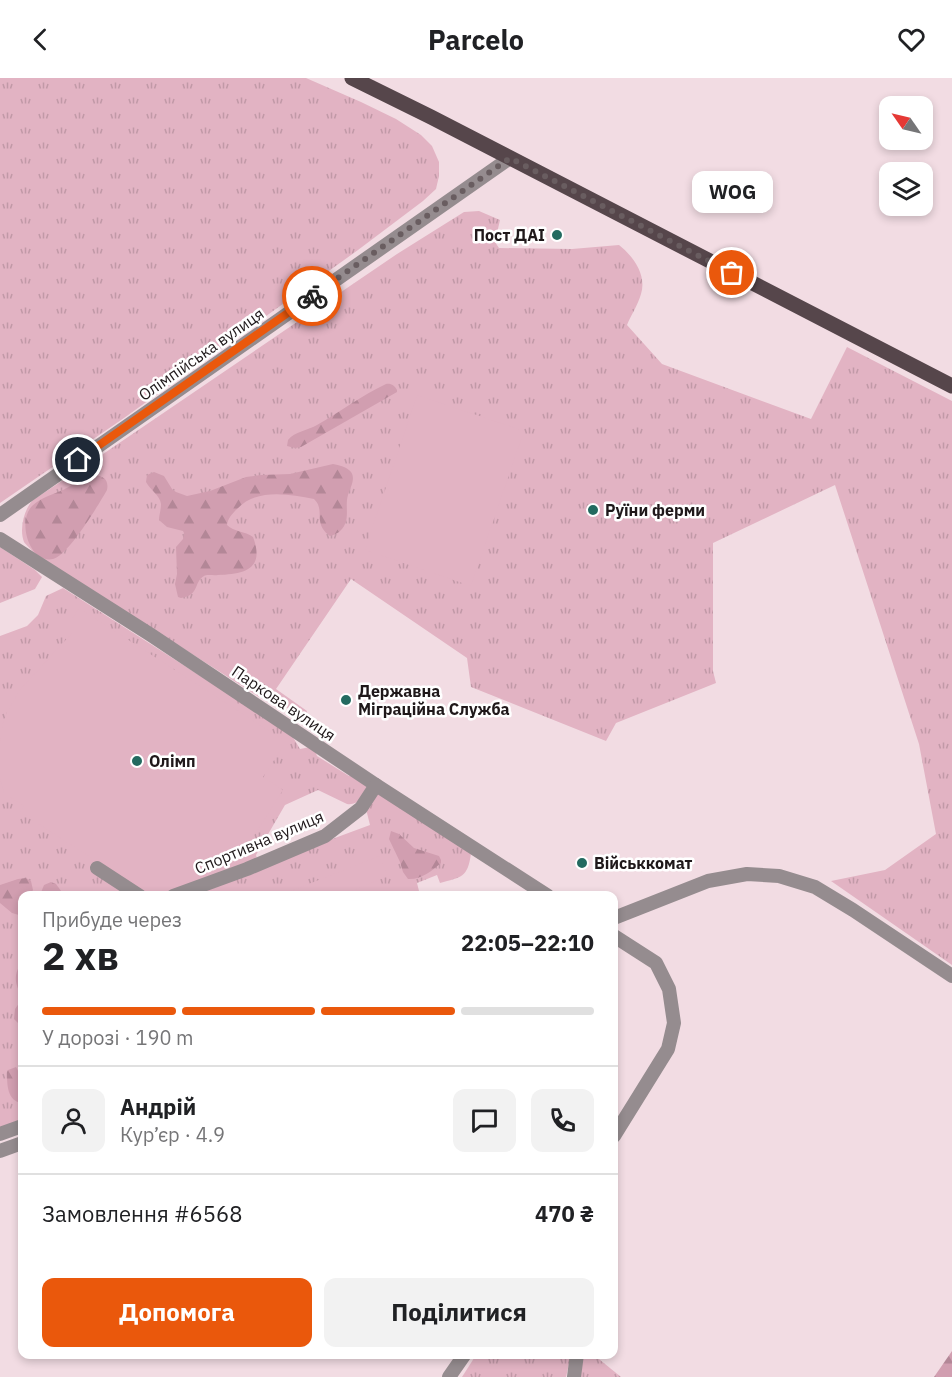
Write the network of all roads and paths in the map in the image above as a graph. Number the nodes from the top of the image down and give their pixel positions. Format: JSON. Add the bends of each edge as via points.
{"nodes":[{"id":1,"x":352,"y":78,"type":"edge"},
{"id":2,"x":510,"y":158,"type":"junction"},
{"id":3,"x":952,"y":386,"type":"edge"},
{"id":4,"x":0,"y":515,"type":"edge"},
{"id":5,"x":0,"y":539,"type":"edge"},
{"id":6,"x":376,"y":785,"type":"junction"},
{"id":7,"x":97,"y":868,"type":"dead end"},
{"id":8,"x":132,"y":891,"type":"edge"},
{"id":9,"x":187,"y":891,"type":"edge"},
{"id":10,"x":540,"y":891,"type":"edge"},
{"id":11,"x":618,"y":916,"type":"edge"},
{"id":12,"x":618,"y":939,"type":"edge"},
{"id":13,"x":952,"y":976,"type":"edge"},
{"id":14,"x":18,"y":1127,"type":"edge"},
{"id":15,"x":618,"y":1130,"type":"edge"},
{"id":16,"x":0,"y":1134,"type":"edge"},
{"id":17,"x":18,"y":1144,"type":"edge"},
{"id":18,"x":0,"y":1151,"type":"edge"},
{"id":19,"x":462,"y":1359,"type":"edge"},
{"id":20,"x":576,"y":1359,"type":"edge"},
{"id":21,"x":449,"y":1377,"type":"edge"},
{"id":22,"x":574,"y":1377,"type":"edge"}],
"edges":[{"from":1,"to":2,"type":"main road"},
{"from":2,"to":3,"type":"main road"},
{"from":2,"to":4,"type":"street","name":"Олімпійська вулиця"},
{"from":5,"to":6,"type":"street","name":"Паркова вулиця"},
{"from":6,"to":9,"type":"street","name":"Спортивна вулиця","via":[[361,808],[325,836]]},
{"from":6,"to":10,"type":"street","name":"Паркова вулиця"},
{"from":7,"to":8,"type":"street"},
{"from":11,"to":13,"type":"street","via":[[708,881],[747,874],[778,876],[815,887]]},
{"from":12,"to":15,"type":"street","via":[[656,963],[669,989],[675,1023],[668,1049]]},
{"from":14,"to":16,"type":"street"},
{"from":17,"to":18,"type":"street"},
{"from":19,"to":21,"type":"street"},
{"from":20,"to":22,"type":"street"}]}
